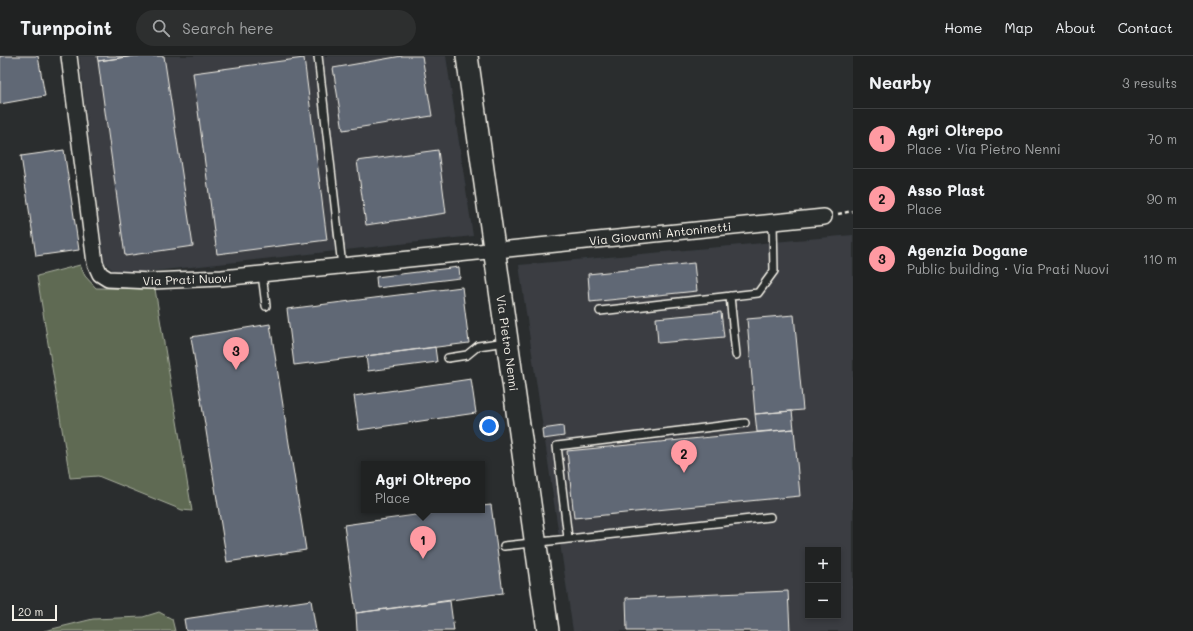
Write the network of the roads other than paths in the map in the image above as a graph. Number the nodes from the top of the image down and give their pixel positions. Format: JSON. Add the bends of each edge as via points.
{"nodes":[{"id":1,"x":69,"y":56,"type":"edge"},
{"id":2,"x":318,"y":56,"type":"edge"},
{"id":3,"x":467,"y":56,"type":"edge"},
{"id":4,"x":824,"y":217,"type":"dead end"},
{"id":5,"x":773,"y":222,"type":"junction"},
{"id":6,"x":495,"y":250,"type":"junction"},
{"id":7,"x":342,"y":266,"type":"junction"},
{"id":8,"x":262,"y":274,"type":"junction"},
{"id":9,"x":730,"y":296,"type":"junction"},
{"id":10,"x":266,"y":306,"type":"dead end"},
{"id":11,"x":600,"y":311,"type":"dead end"},
{"id":12,"x":508,"y":342,"type":"junction"},
{"id":13,"x":736,"y":355,"type":"dead end"},
{"id":14,"x":448,"y":358,"type":"dead end"},
{"id":15,"x":745,"y":423,"type":"dead end"},
{"id":16,"x":770,"y":517,"type":"dead end"},
{"id":17,"x":568,"y":538,"type":"junction"},
{"id":18,"x":536,"y":542,"type":"junction"},
{"id":19,"x":504,"y":546,"type":"dead end"},
{"id":20,"x":548,"y":631,"type":"edge"}],
"edges":[{"from":1,"to":8,"type":"street","name":"Via Prati Nuovi","via":[[95,263],[100,274],[108,279],[151,281]]},
{"from":2,"to":7,"type":"lane"},
{"from":3,"to":6,"type":"street","name":"Via Pietro Nenni"},
{"from":4,"to":5,"type":"street","name":"Via Giovanni Antoninetti"},
{"from":5,"to":6,"type":"street","name":"Via Giovanni Antoninetti"},
{"from":5,"to":9,"type":"lane","via":[[774,271],[758,293]]},
{"from":6,"to":7,"type":"street","name":"Via Prati Nuovi"},
{"from":6,"to":12,"type":"street","name":"Via Pietro Nenni"},
{"from":7,"to":8,"type":"street","name":"Via Prati Nuovi"},
{"from":8,"to":10,"type":"lane"},
{"from":9,"to":11,"type":"lane"},
{"from":9,"to":13,"type":"lane"},
{"from":12,"to":14,"type":"lane","via":[[478,346],[467,355]]},
{"from":12,"to":18,"type":"street","name":"Via Pietro Nenni"},
{"from":15,"to":17,"type":"lane","via":[[557,446]]},
{"from":16,"to":17,"type":"lane"},
{"from":17,"to":18,"type":"lane"},
{"from":18,"to":19,"type":"lane"},
{"from":18,"to":20,"type":"street","name":"Via Pietro Nenni"}]}
